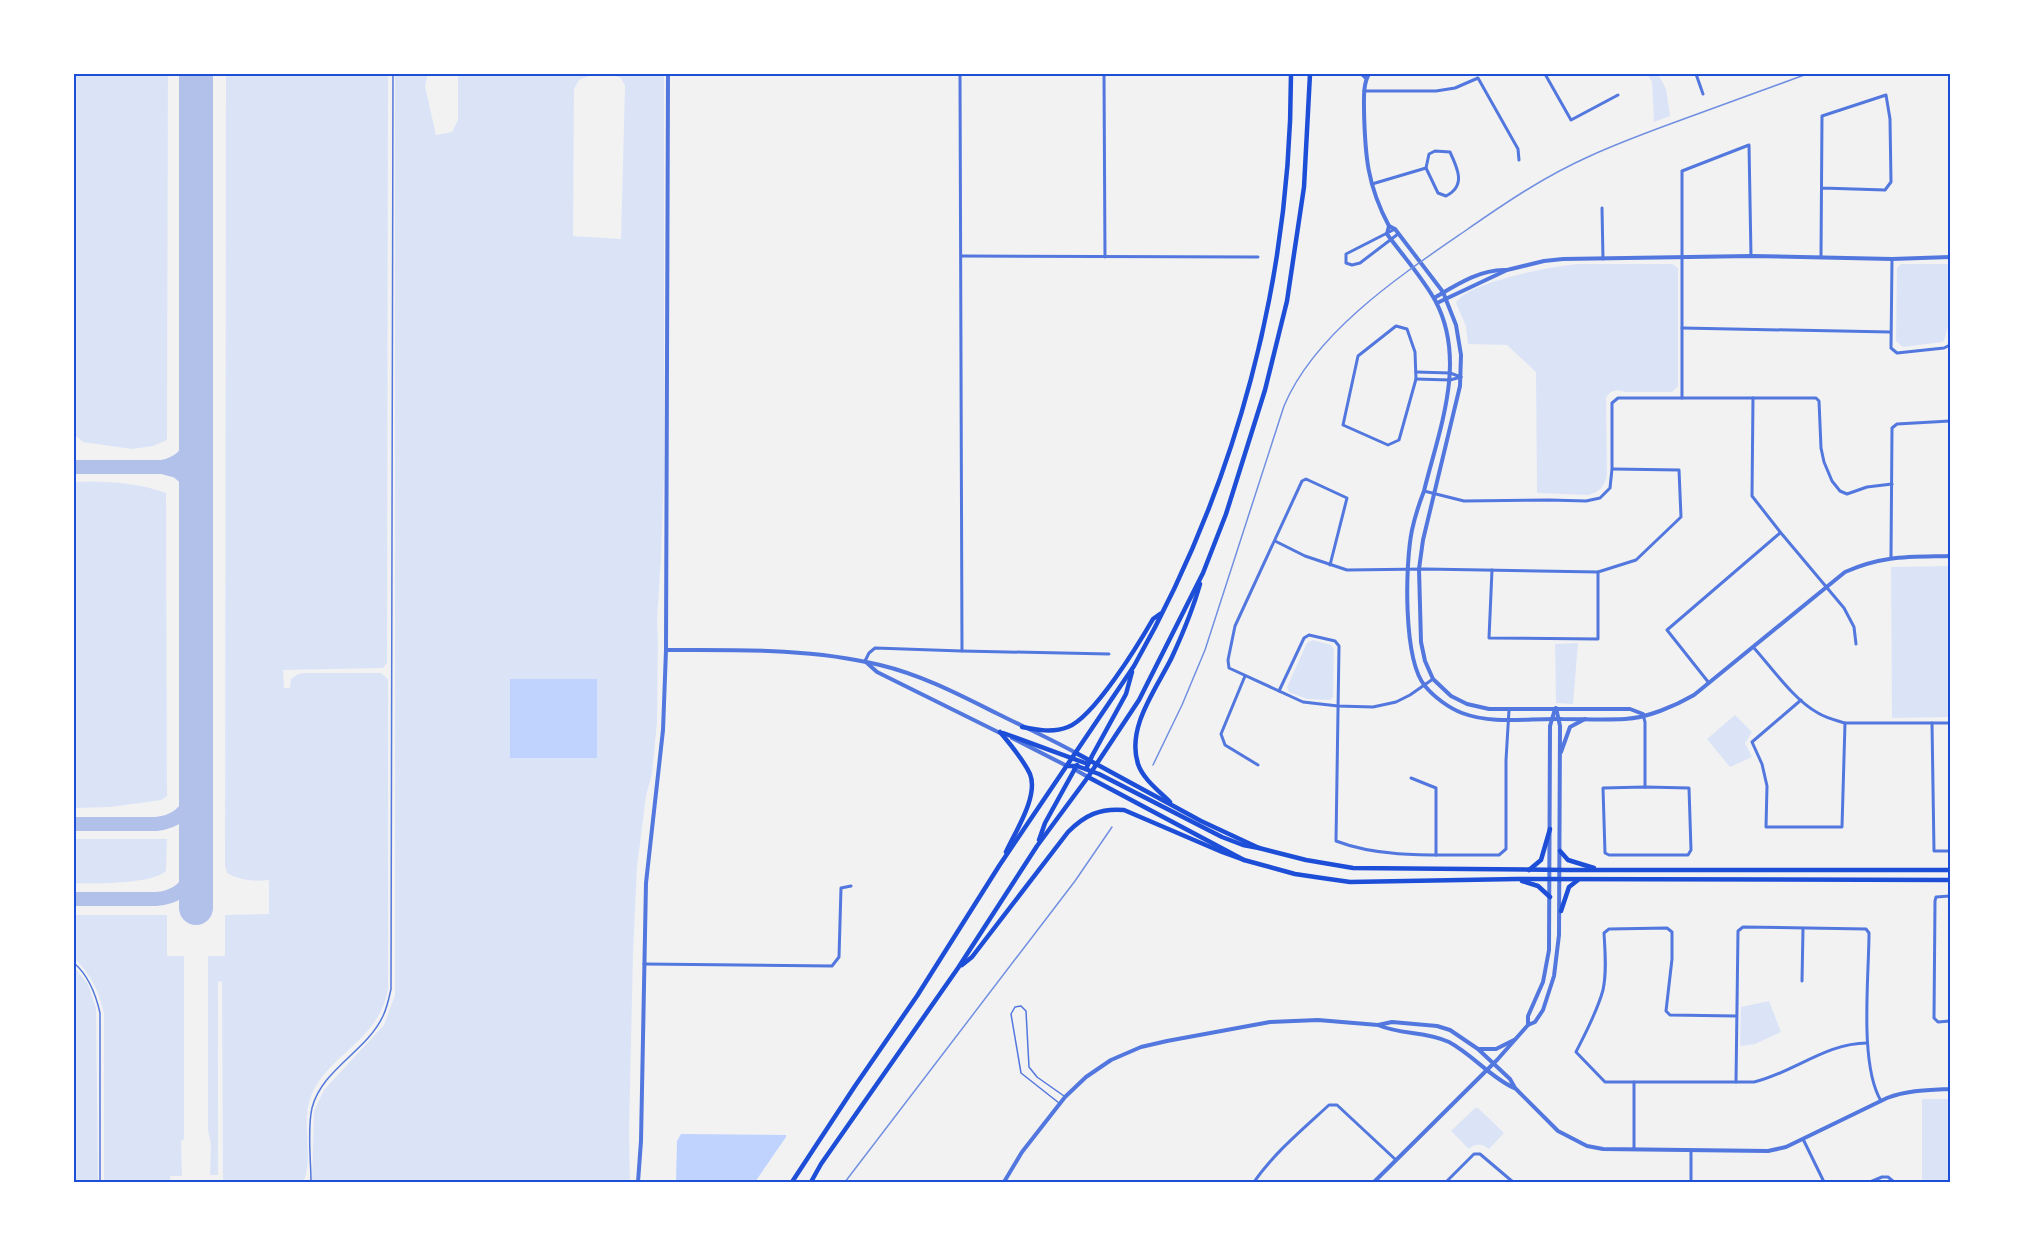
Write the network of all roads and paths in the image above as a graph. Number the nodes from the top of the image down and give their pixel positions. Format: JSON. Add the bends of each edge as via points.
{"nodes":[{"id":1,"x":393,"y":74,"type":"edge"},
{"id":2,"x":668,"y":74,"type":"edge"},
{"id":3,"x":960,"y":74,"type":"edge"},
{"id":4,"x":1104,"y":74,"type":"edge"},
{"id":5,"x":1291,"y":74,"type":"edge"},
{"id":6,"x":1310,"y":74,"type":"edge"},
{"id":7,"x":1362,"y":74,"type":"edge"},
{"id":8,"x":1369,"y":74,"type":"edge"},
{"id":9,"x":1545,"y":74,"type":"edge"},
{"id":10,"x":1696,"y":74,"type":"edge"},
{"id":11,"x":1366,"y":78,"type":"junction"},
{"id":12,"x":1364,"y":91,"type":"junction"},
{"id":13,"x":1703,"y":94,"type":"dead end"},
{"id":14,"x":1618,"y":95,"type":"dead end"},
{"id":15,"x":1519,"y":160,"type":"dead end"},
{"id":16,"x":1426,"y":168,"type":"junction"},
{"id":17,"x":1372,"y":184,"type":"junction"},
{"id":18,"x":1822,"y":188,"type":"junction"},
{"id":19,"x":1602,"y":208,"type":"dead end"},
{"id":20,"x":1389,"y":226,"type":"junction"},
{"id":21,"x":1397,"y":231,"type":"junction"},
{"id":22,"x":1387,"y":234,"type":"junction"},
{"id":23,"x":1390,"y":239,"type":"junction"},
{"id":24,"x":962,"y":256,"type":"junction"},
{"id":25,"x":1751,"y":256,"type":"junction"},
{"id":26,"x":1104,"y":257,"type":"junction"},
{"id":27,"x":1258,"y":257,"type":"dead end"},
{"id":28,"x":1821,"y":257,"type":"junction"},
{"id":29,"x":1950,"y":257,"type":"edge"},
{"id":30,"x":1682,"y":258,"type":"junction"},
{"id":31,"x":1603,"y":259,"type":"junction"},
{"id":32,"x":1892,"y":259,"type":"junction"},
{"id":33,"x":1507,"y":270,"type":"junction"},
{"id":34,"x":1443,"y":292,"type":"junction"},
{"id":35,"x":1434,"y":297,"type":"junction"},
{"id":36,"x":1446,"y":299,"type":"junction"},
{"id":37,"x":1437,"y":303,"type":"junction"},
{"id":38,"x":1682,"y":328,"type":"junction"},
{"id":39,"x":1890,"y":332,"type":"junction"},
{"id":40,"x":1950,"y":345,"type":"edge"},
{"id":41,"x":1416,"y":372,"type":"junction"},
{"id":42,"x":1450,"y":373,"type":"junction"},
{"id":43,"x":1461,"y":377,"type":"junction"},
{"id":44,"x":1416,"y":379,"type":"junction"},
{"id":45,"x":1450,"y":380,"type":"junction"},
{"id":46,"x":1682,"y":398,"type":"junction"},
{"id":47,"x":1753,"y":398,"type":"junction"},
{"id":48,"x":1950,"y":420,"type":"edge"},
{"id":49,"x":1612,"y":469,"type":"junction"},
{"id":50,"x":1892,"y":484,"type":"junction"},
{"id":51,"x":1424,"y":491,"type":"junction"},
{"id":52,"x":1435,"y":494,"type":"junction"},
{"id":53,"x":1781,"y":533,"type":"junction"},
{"id":54,"x":1275,"y":541,"type":"junction"},
{"id":55,"x":1950,"y":556,"type":"edge"},
{"id":56,"x":1891,"y":557,"type":"junction"},
{"id":57,"x":1330,"y":565,"type":"junction"},
{"id":58,"x":1419,"y":569,"type":"junction"},
{"id":59,"x":1408,"y":570,"type":"junction"},
{"id":60,"x":1492,"y":570,"type":"junction"},
{"id":61,"x":1598,"y":572,"type":"junction"},
{"id":62,"x":1203,"y":573,"type":"junction"},
{"id":63,"x":1826,"y":585,"type":"junction"},
{"id":64,"x":1162,"y":613,"type":"junction"},
{"id":65,"x":1856,"y":644,"type":"dead end"},
{"id":66,"x":1754,"y":648,"type":"junction"},
{"id":67,"x":666,"y":650,"type":"junction"},
{"id":68,"x":962,"y":651,"type":"junction"},
{"id":69,"x":1109,"y":654,"type":"dead end"},
{"id":70,"x":865,"y":662,"type":"junction"},
{"id":71,"x":1134,"y":666,"type":"junction"},
{"id":72,"x":1245,"y":676,"type":"junction"},
{"id":73,"x":1433,"y":679,"type":"junction"},
{"id":74,"x":1709,"y":683,"type":"junction"},
{"id":75,"x":1424,"y":686,"type":"junction"},
{"id":76,"x":1279,"y":692,"type":"junction"},
{"id":77,"x":1801,"y":700,"type":"junction"},
{"id":78,"x":1338,"y":706,"type":"junction"},
{"id":79,"x":1556,"y":708,"type":"junction"},
{"id":80,"x":1509,"y":710,"type":"junction"},
{"id":81,"x":1643,"y":715,"type":"junction"},
{"id":82,"x":1559,"y":718,"type":"junction"},
{"id":83,"x":1586,"y":718,"type":"junction"},
{"id":84,"x":1551,"y":719,"type":"junction"},
{"id":85,"x":1509,"y":720,"type":"junction"},
{"id":86,"x":1845,"y":723,"type":"junction"},
{"id":87,"x":1932,"y":723,"type":"junction"},
{"id":88,"x":1950,"y":723,"type":"edge"},
{"id":89,"x":1022,"y":726,"type":"junction"},
{"id":90,"x":1000,"y":732,"type":"junction"},
{"id":91,"x":1560,"y":757,"type":"junction"},
{"id":92,"x":1076,"y":761,"type":"junction"},
{"id":93,"x":1088,"y":764,"type":"junction"},
{"id":94,"x":1097,"y":764,"type":"junction"},
{"id":95,"x":1258,"y":765,"type":"dead end"},
{"id":96,"x":1068,"y":766,"type":"junction"},
{"id":97,"x":1092,"y":771,"type":"junction"},
{"id":98,"x":1088,"y":777,"type":"junction"},
{"id":99,"x":1411,"y":778,"type":"dead end"},
{"id":100,"x":1646,"y":787,"type":"junction"},
{"id":101,"x":1170,"y":802,"type":"junction"},
{"id":102,"x":1550,"y":830,"type":"junction"},
{"id":103,"x":1037,"y":846,"type":"junction"},
{"id":104,"x":1259,"y":848,"type":"junction"},
{"id":105,"x":1950,"y":850,"type":"edge"},
{"id":106,"x":1560,"y":851,"type":"junction"},
{"id":107,"x":1436,"y":855,"type":"junction"},
{"id":108,"x":1244,"y":860,"type":"junction"},
{"id":109,"x":999,"y":866,"type":"junction"},
{"id":110,"x":1529,"y":870,"type":"junction"},
{"id":111,"x":1550,"y":870,"type":"junction"},
{"id":112,"x":1561,"y":870,"type":"junction"},
{"id":113,"x":1603,"y":870,"type":"junction"},
{"id":114,"x":1950,"y":870,"type":"edge"},
{"id":115,"x":1517,"y":879,"type":"junction"},
{"id":116,"x":1561,"y":879,"type":"junction"},
{"id":117,"x":1550,"y":880,"type":"junction"},
{"id":118,"x":1579,"y":880,"type":"junction"},
{"id":119,"x":1950,"y":880,"type":"edge"},
{"id":120,"x":851,"y":886,"type":"dead end"},
{"id":121,"x":1950,"y":896,"type":"edge"},
{"id":122,"x":1550,"y":897,"type":"junction"},
{"id":123,"x":1561,"y":911,"type":"junction"},
{"id":124,"x":1803,"y":928,"type":"junction"},
{"id":125,"x":74,"y":963,"type":"edge"},
{"id":126,"x":643,"y":964,"type":"junction"},
{"id":127,"x":958,"y":968,"type":"junction"},
{"id":128,"x":1802,"y":981,"type":"dead end"},
{"id":129,"x":1736,"y":1016,"type":"junction"},
{"id":130,"x":1950,"y":1021,"type":"edge"},
{"id":131,"x":1378,"y":1025,"type":"junction"},
{"id":132,"x":1528,"y":1025,"type":"junction"},
{"id":133,"x":1517,"y":1039,"type":"junction"},
{"id":134,"x":1867,"y":1043,"type":"junction"},
{"id":135,"x":1478,"y":1049,"type":"junction"},
{"id":136,"x":1493,"y":1064,"type":"junction"},
{"id":137,"x":1487,"y":1070,"type":"junction"},
{"id":138,"x":1634,"y":1082,"type":"junction"},
{"id":139,"x":1736,"y":1082,"type":"junction"},
{"id":140,"x":1515,"y":1088,"type":"junction"},
{"id":141,"x":1950,"y":1089,"type":"edge"},
{"id":142,"x":1065,"y":1097,"type":"junction"},
{"id":143,"x":1881,"y":1101,"type":"junction"},
{"id":144,"x":1060,"y":1103,"type":"junction"},
{"id":145,"x":1803,"y":1140,"type":"junction"},
{"id":146,"x":1634,"y":1149,"type":"junction"},
{"id":147,"x":1691,"y":1150,"type":"junction"},
{"id":148,"x":1396,"y":1160,"type":"junction"},
{"id":149,"x":100,"y":1182,"type":"edge"},
{"id":150,"x":311,"y":1182,"type":"edge"},
{"id":151,"x":638,"y":1182,"type":"edge"},
{"id":152,"x":792,"y":1182,"type":"edge"},
{"id":153,"x":811,"y":1182,"type":"edge"},
{"id":154,"x":1004,"y":1182,"type":"edge"},
{"id":155,"x":1254,"y":1182,"type":"edge"},
{"id":156,"x":1374,"y":1182,"type":"edge"},
{"id":157,"x":1446,"y":1182,"type":"edge"},
{"id":158,"x":1513,"y":1182,"type":"edge"},
{"id":159,"x":1691,"y":1182,"type":"edge"},
{"id":160,"x":1824,"y":1182,"type":"edge"},
{"id":161,"x":1870,"y":1182,"type":"edge"},
{"id":162,"x":1894,"y":1182,"type":"edge"}],
"edges":[{"from":1,"to":150,"type":"lane","via":[[391,989],[383,1018],[317,1095],[311,1121]]},
{"from":2,"to":67,"type":"street"},
{"from":3,"to":24,"type":"street"},
{"from":4,"to":26,"type":"street"},
{"from":5,"to":64,"type":"main road","via":[[1281,231],[1248,393],[1207,512]]},
{"from":6,"to":62,"type":"main road","via":[[1305,178],[1287,301],[1266,390]]},
{"from":7,"to":11,"type":"street"},
{"from":8,"to":11,"type":"street"},
{"from":9,"to":14,"type":"street","via":[[1571,120]]},
{"from":10,"to":13,"type":"street"},
{"from":11,"to":12,"type":"street"},
{"from":12,"to":15,"type":"street","via":[[1436,91],[1478,78],[1518,149]]},
{"from":12,"to":17,"type":"street","via":[[1365,153]]},
{"from":16,"to":16,"type":"street","via":[[1429,154],[1450,152],[1459,185],[1446,195],[1438,193]]},
{"from":16,"to":17,"type":"street"},
{"from":17,"to":20,"type":"street"},
{"from":18,"to":18,"type":"street","via":[[1822,116],[1886,95],[1891,182],[1884,190]]},
{"from":18,"to":28,"type":"street"},
{"from":19,"to":31,"type":"street"},
{"from":20,"to":21,"type":"street"},
{"from":20,"to":22,"type":"street"},
{"from":21,"to":22,"type":"street"},
{"from":21,"to":23,"type":"street"},
{"from":21,"to":34,"type":"street"},
{"from":22,"to":23,"type":"street"},
{"from":22,"to":23,"type":"street","via":[[1346,254],[1346,263],[1360,262]]},
{"from":23,"to":35,"type":"street"},
{"from":24,"to":26,"type":"street"},
{"from":24,"to":68,"type":"street"},
{"from":25,"to":28,"type":"street"},
{"from":25,"to":30,"type":"street"},
{"from":25,"to":30,"type":"street","via":[[1749,145],[1682,171]]},
{"from":26,"to":27,"type":"street"},
{"from":28,"to":32,"type":"street"},
{"from":29,"to":32,"type":"street"},
{"from":30,"to":31,"type":"street"},
{"from":30,"to":38,"type":"street"},
{"from":31,"to":33,"type":"street","via":[[1544,261]]},
{"from":32,"to":39,"type":"street"},
{"from":33,"to":34,"type":"street","via":[[1474,276]]},
{"from":33,"to":36,"type":"street"},
{"from":34,"to":35,"type":"street"},
{"from":34,"to":36,"type":"street"},
{"from":35,"to":37,"type":"street"},
{"from":36,"to":37,"type":"street"},
{"from":36,"to":43,"type":"street","via":[[1459,338]]},
{"from":37,"to":42,"type":"street","via":[[1449,342]]},
{"from":38,"to":39,"type":"street"},
{"from":38,"to":46,"type":"street"},
{"from":39,"to":40,"type":"street","via":[[1891,348],[1897,353]]},
{"from":41,"to":42,"type":"street"},
{"from":41,"to":44,"type":"street"},
{"from":41,"to":44,"type":"street","via":[[1415,352],[1407,329],[1396,326],[1358,356],[1343,425],[1388,445],[1399,440]]},
{"from":42,"to":43,"type":"street"},
{"from":42,"to":45,"type":"street"},
{"from":43,"to":45,"type":"street"},
{"from":43,"to":52,"type":"street"},
{"from":44,"to":45,"type":"street"},
{"from":45,"to":51,"type":"street"},
{"from":46,"to":47,"type":"street"},
{"from":46,"to":49,"type":"street","via":[[1618,398],[1612,403]]},
{"from":47,"to":50,"type":"street","via":[[1816,398],[1824,462],[1840,491],[1846,494]]},
{"from":47,"to":53,"type":"street","via":[[1752,496]]},
{"from":48,"to":50,"type":"street","via":[[1897,424],[1892,428]]},
{"from":49,"to":52,"type":"street","via":[[1610,488],[1600,498],[1586,501],[1464,501]]},
{"from":49,"to":61,"type":"street","via":[[1679,470],[1681,517],[1636,560]]},
{"from":50,"to":56,"type":"street"},
{"from":51,"to":52,"type":"street"},
{"from":51,"to":59,"type":"street","via":[[1411,532]]},
{"from":52,"to":58,"type":"street"},
{"from":53,"to":63,"type":"street"},
{"from":53,"to":74,"type":"street","via":[[1667,630]]},
{"from":54,"to":57,"type":"street"},
{"from":54,"to":57,"type":"street","via":[[1306,479],[1347,498]]},
{"from":54,"to":72,"type":"street","via":[[1235,626],[1227,664]]},
{"from":55,"to":56,"type":"street"},
{"from":56,"to":63,"type":"street","via":[[1867,562]]},
{"from":57,"to":59,"type":"street","via":[[1347,570]]},
{"from":58,"to":59,"type":"street"},
{"from":58,"to":60,"type":"street"},
{"from":58,"to":73,"type":"street","via":[[1421,642]]},
{"from":59,"to":75,"type":"street","via":[[1412,656]]},
{"from":60,"to":61,"type":"street"},
{"from":60,"to":61,"type":"street","via":[[1489,638],[1501,639],[1598,639]]},
{"from":62,"to":94,"type":"main road","via":[[1139,700]]},
{"from":62,"to":101,"type":"main road","via":[[1196,600],[1135,738],[1141,771]]},
{"from":63,"to":65,"type":"street","via":[[1854,627]]},
{"from":63,"to":66,"type":"street"},
{"from":64,"to":71,"type":"main road"},
{"from":64,"to":89,"type":"main road","via":[[1153,619],[1115,679],[1085,716],[1059,730]]},
{"from":66,"to":74,"type":"street"},
{"from":66,"to":77,"type":"street"},
{"from":67,"to":70,"type":"street","via":[[805,653]]},
{"from":67,"to":126,"type":"street"},
{"from":68,"to":69,"type":"street"},
{"from":68,"to":70,"type":"street","via":[[875,648]]},
{"from":70,"to":89,"type":"street","via":[[924,679]]},
{"from":70,"to":90,"type":"street","via":[[877,672]]},
{"from":71,"to":92,"type":"main road"},
{"from":71,"to":93,"type":"main road","via":[[1126,694]]},
{"from":72,"to":76,"type":"street"},
{"from":72,"to":95,"type":"street","via":[[1221,734],[1225,745]]},
{"from":73,"to":75,"type":"street"},
{"from":73,"to":80,"type":"street","via":[[1451,696],[1467,704]]},
{"from":74,"to":81,"type":"street","via":[[1677,705]]},
{"from":75,"to":78,"type":"street","via":[[1396,702]]},
{"from":75,"to":85,"type":"street","via":[[1462,713]]},
{"from":76,"to":78,"type":"street","via":[[1303,702]]},
{"from":76,"to":78,"type":"street","via":[[1304,638],[1309,635],[1335,641],[1339,646]]},
{"from":77,"to":86,"type":"street","via":[[1816,712]]},
{"from":77,"to":86,"type":"street","via":[[1752,742],[1767,786],[1766,827],[1842,828]]},
{"from":78,"to":107,"type":"street","via":[[1336,842],[1356,849]]},
{"from":79,"to":80,"type":"street"},
{"from":79,"to":81,"type":"street","via":[[1630,709]]},
{"from":79,"to":82,"type":"street"},
{"from":79,"to":84,"type":"street"},
{"from":80,"to":85,"type":"street"},
{"from":81,"to":83,"type":"street","via":[[1628,719]]},
{"from":81,"to":100,"type":"street"},
{"from":82,"to":83,"type":"street"},
{"from":82,"to":84,"type":"street"},
{"from":82,"to":91,"type":"street"},
{"from":83,"to":91,"type":"street","via":[[1570,727]]},
{"from":84,"to":85,"type":"street"},
{"from":84,"to":102,"type":"street"},
{"from":85,"to":107,"type":"street","via":[[1506,849],[1499,855]]},
{"from":86,"to":87,"type":"street"},
{"from":87,"to":88,"type":"street"},
{"from":87,"to":105,"type":"street","via":[[1934,850]]},
{"from":89,"to":92,"type":"street"},
{"from":90,"to":92,"type":"main road"},
{"from":90,"to":96,"type":"street"},
{"from":90,"to":109,"type":"main road","via":[[1031,775],[1032,792]]},
{"from":91,"to":106,"type":"street"},
{"from":92,"to":93,"type":"main road"},
{"from":92,"to":93,"type":"main road"},
{"from":92,"to":96,"type":"main road"},
{"from":92,"to":96,"type":"street"},
{"from":92,"to":98,"type":"street"},
{"from":92,"to":103,"type":"main road"},
{"from":93,"to":94,"type":"main road"},
{"from":93,"to":97,"type":"main road"},
{"from":93,"to":98,"type":"main road"},
{"from":94,"to":97,"type":"main road"},
{"from":94,"to":101,"type":"main road"},
{"from":96,"to":109,"type":"main road"},
{"from":97,"to":98,"type":"main road"},
{"from":97,"to":104,"type":"main road","via":[[1222,837]]},
{"from":98,"to":103,"type":"main road"},
{"from":98,"to":108,"type":"main road"},
{"from":99,"to":107,"type":"street","via":[[1436,788]]},
{"from":100,"to":100,"type":"street","via":[[1603,788],[1605,853],[1688,855],[1689,788]]},
{"from":101,"to":104,"type":"main road"},
{"from":102,"to":110,"type":"main road","via":[[1541,860]]},
{"from":102,"to":111,"type":"street"},
{"from":103,"to":127,"type":"main road"},
{"from":104,"to":110,"type":"main road","via":[[1353,868]]},
{"from":106,"to":112,"type":"street"},
{"from":106,"to":113,"type":"main road","via":[[1568,860]]},
{"from":108,"to":115,"type":"main road","via":[[1295,874],[1350,882]]},
{"from":108,"to":127,"type":"main road","via":[[1124,810],[1098,811],[1068,832],[972,957]]},
{"from":109,"to":152,"type":"main road"},
{"from":110,"to":111,"type":"main road"},
{"from":111,"to":112,"type":"main road"},
{"from":111,"to":117,"type":"street"},
{"from":112,"to":113,"type":"main road"},
{"from":112,"to":116,"type":"street"},
{"from":113,"to":114,"type":"main road"},
{"from":115,"to":117,"type":"main road"},
{"from":115,"to":122,"type":"main road","via":[[1538,886]]},
{"from":116,"to":117,"type":"main road"},
{"from":116,"to":118,"type":"main road"},
{"from":116,"to":123,"type":"street"},
{"from":117,"to":122,"type":"street"},
{"from":118,"to":119,"type":"main road"},
{"from":118,"to":123,"type":"main road","via":[[1569,887]]},
{"from":120,"to":126,"type":"street","via":[[842,888],[839,957],[832,966]]},
{"from":121,"to":130,"type":"street","via":[[1936,897],[1935,901],[1934,995],[1934,1018],[1938,1022]]},
{"from":122,"to":132,"type":"street","via":[[1549,950]]},
{"from":123,"to":132,"type":"street","via":[[1552,983],[1543,1010]]},
{"from":124,"to":128,"type":"street"},
{"from":124,"to":129,"type":"street","via":[[1743,927],[1737,931]]},
{"from":124,"to":134,"type":"street","via":[[1866,929],[1869,933]]},
{"from":125,"to":149,"type":"lane","via":[[89,982],[100,1013]]},
{"from":126,"to":151,"type":"street"},
{"from":127,"to":153,"type":"main road"},
{"from":129,"to":138,"type":"street","via":[[1670,1015],[1666,1011],[1672,932],[1667,928],[1610,929],[1604,933],[1603,990],[1576,1053],[1605,1082]]},
{"from":129,"to":139,"type":"street"},
{"from":131,"to":135,"type":"street","via":[[1392,1022],[1437,1026]]},
{"from":131,"to":137,"type":"street","via":[[1437,1037],[1469,1054]]},
{"from":131,"to":142,"type":"street","via":[[1318,1020],[1270,1022],[1167,1041],[1111,1060]]},
{"from":132,"to":133,"type":"street"},
{"from":133,"to":135,"type":"street","via":[[1496,1049]]},
{"from":133,"to":136,"type":"street"},
{"from":134,"to":139,"type":"street","via":[[1840,1046],[1768,1078]]},
{"from":134,"to":143,"type":"street"},
{"from":135,"to":136,"type":"street"},
{"from":136,"to":137,"type":"street"},
{"from":136,"to":140,"type":"street"},
{"from":137,"to":140,"type":"street"},
{"from":137,"to":148,"type":"street"},
{"from":138,"to":139,"type":"street"},
{"from":138,"to":146,"type":"street"},
{"from":140,"to":146,"type":"street","via":[[1558,1131],[1572,1139],[1603,1149]]},
{"from":141,"to":143,"type":"street","via":[[1911,1091]]},
{"from":142,"to":144,"type":"street"},
{"from":142,"to":144,"type":"lane","via":[[1033,1073],[1028,1062],[1026,1011],[1018,1006],[1011,1014],[1019,1067],[1026,1078]]},
{"from":143,"to":145,"type":"street"},
{"from":144,"to":154,"type":"street"},
{"from":145,"to":147,"type":"street","via":[[1768,1150]]},
{"from":145,"to":160,"type":"street"},
{"from":146,"to":147,"type":"street"},
{"from":147,"to":159,"type":"street"},
{"from":148,"to":155,"type":"street","via":[[1337,1104],[1329,1105]]},
{"from":148,"to":156,"type":"street"},
{"from":157,"to":158,"type":"street","via":[[1474,1154],[1480,1154]]},
{"from":161,"to":162,"type":"street","via":[[1882,1177]]}]}
